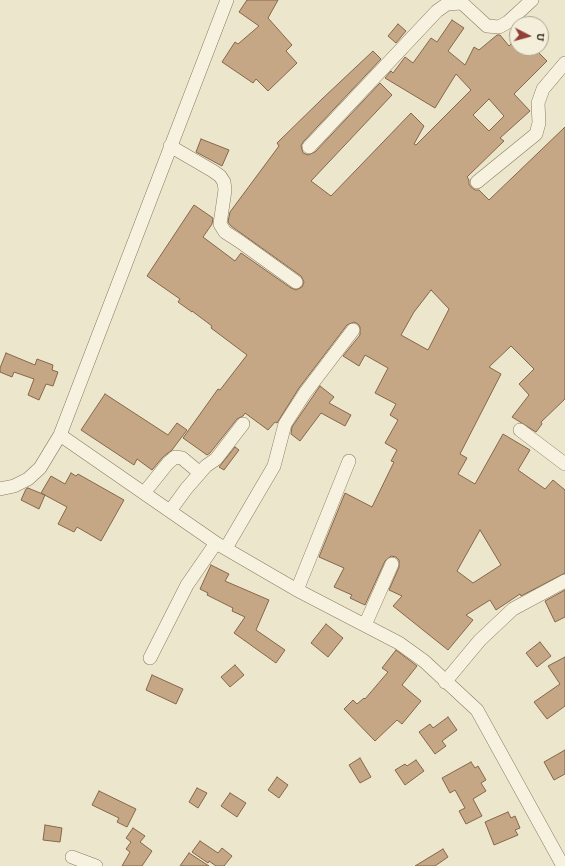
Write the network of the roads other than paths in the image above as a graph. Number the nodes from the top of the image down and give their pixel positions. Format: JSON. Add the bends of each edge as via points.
{"nodes":[{"id":1,"x":227,"y":0,"type":"edge"},
{"id":2,"x":532,"y":0,"type":"edge"},
{"id":3,"x":565,"y":63,"type":"edge"},
{"id":4,"x":170,"y":146,"type":"junction"},
{"id":5,"x":308,"y":147,"type":"dead end"},
{"id":6,"x":477,"y":182,"type":"dead end"},
{"id":7,"x":296,"y":282,"type":"dead end"},
{"id":8,"x":354,"y":330,"type":"dead end"},
{"id":9,"x":243,"y":424,"type":"dead end"},
{"id":10,"x":520,"y":430,"type":"dead end"},
{"id":11,"x":60,"y":435,"type":"junction"},
{"id":12,"x":349,"y":461,"type":"dead end"},
{"id":13,"x":565,"y":464,"type":"edge"},
{"id":14,"x":200,"y":473,"type":"junction"},
{"id":15,"x":0,"y":490,"type":"edge"},
{"id":16,"x":144,"y":494,"type":"junction"},
{"id":17,"x":170,"y":511,"type":"junction"},
{"id":18,"x":221,"y":546,"type":"junction"},
{"id":19,"x":392,"y":564,"type":"dead end"},
{"id":20,"x":565,"y":581,"type":"edge"},
{"id":21,"x":297,"y":590,"type":"junction"},
{"id":22,"x":365,"y":625,"type":"junction"},
{"id":23,"x":150,"y":658,"type":"dead end"},
{"id":24,"x":445,"y":682,"type":"junction"},
{"id":25,"x":72,"y":857,"type":"dead end"},
{"id":26,"x":96,"y":866,"type":"edge"},
{"id":27,"x":563,"y":866,"type":"edge"}],
"edges":[{"from":1,"to":4,"type":"street"},
{"from":2,"to":5,"type":"street","via":[[499,27],[486,26],[462,3],[447,4]]},
{"from":3,"to":6,"type":"street","via":[[543,89],[538,103],[539,123],[536,134]]},
{"from":4,"to":7,"type":"street","via":[[213,171],[224,182],[220,224],[225,232]]},
{"from":4,"to":11,"type":"street"},
{"from":8,"to":18,"type":"street","via":[[305,393],[285,424],[274,466]]},
{"from":9,"to":14,"type":"street","via":[[216,459]]},
{"from":10,"to":13,"type":"street"},
{"from":11,"to":15,"type":"street","via":[[40,468],[28,479]]},
{"from":11,"to":16,"type":"street"},
{"from":12,"to":21,"type":"street"},
{"from":14,"to":16,"type":"street","via":[[182,458],[175,457]]},
{"from":14,"to":17,"type":"street"},
{"from":16,"to":17,"type":"street"},
{"from":17,"to":18,"type":"street"},
{"from":18,"to":21,"type":"street"},
{"from":18,"to":23,"type":"street","via":[[187,585]]},
{"from":19,"to":22,"type":"street"},
{"from":20,"to":24,"type":"street","via":[[513,609],[480,640]]},
{"from":21,"to":22,"type":"street"},
{"from":22,"to":24,"type":"street","via":[[399,643]]},
{"from":24,"to":27,"type":"street","via":[[477,710]]},
{"from":25,"to":26,"type":"street"}]}
